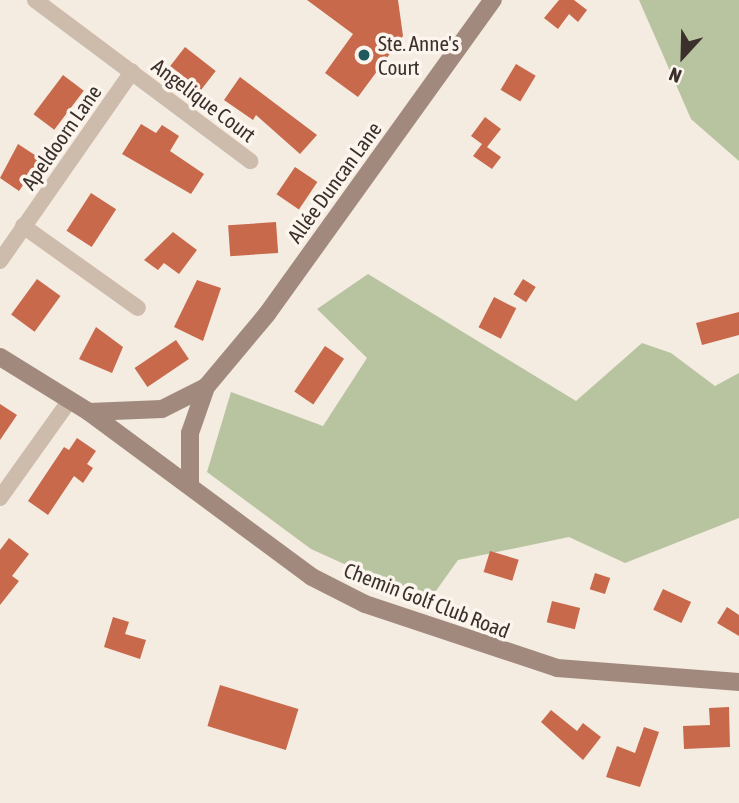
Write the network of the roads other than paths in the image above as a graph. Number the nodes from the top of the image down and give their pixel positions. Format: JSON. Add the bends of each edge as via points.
{"nodes":[{"id":1,"x":34,"y":0,"type":"edge"},
{"id":2,"x":493,"y":0,"type":"edge"},
{"id":3,"x":132,"y":72,"type":"junction"},
{"id":4,"x":250,"y":161,"type":"dead end"},
{"id":5,"x":23,"y":226,"type":"junction"},
{"id":6,"x":0,"y":261,"type":"edge"},
{"id":7,"x":138,"y":308,"type":"dead end"},
{"id":8,"x":0,"y":357,"type":"edge"},
{"id":9,"x":206,"y":387,"type":"junction"},
{"id":10,"x":70,"y":400,"type":"junction"},
{"id":11,"x":89,"y":412,"type":"junction"},
{"id":12,"x":190,"y":486,"type":"junction"},
{"id":13,"x":0,"y":498,"type":"edge"},
{"id":14,"x":739,"y":682,"type":"edge"}],
"edges":[{"from":1,"to":3,"type":"street","name":"Angelique Court"},
{"from":2,"to":9,"type":"street","name":"Allée Duncan Lane","via":[[267,314]]},
{"from":3,"to":4,"type":"street","name":"Angelique Court"},
{"from":3,"to":5,"type":"street","name":"Apeldoorn Lane"},
{"from":5,"to":6,"type":"street","name":"Apeldoorn Lane"},
{"from":5,"to":7,"type":"street"},
{"from":8,"to":10,"type":"street","name":"Chemin Golf Club Road"},
{"from":9,"to":11,"type":"street","via":[[162,409]]},
{"from":9,"to":12,"type":"street","via":[[190,433]]},
{"from":10,"to":11,"type":"street","name":"Chemin Golf Club Road"},
{"from":10,"to":13,"type":"street"},
{"from":11,"to":12,"type":"street","name":"Chemin Golf Club Road"},
{"from":12,"to":14,"type":"street","name":"Chemin Golf Club Road","via":[[312,578],[365,604],[557,668]]}]}
